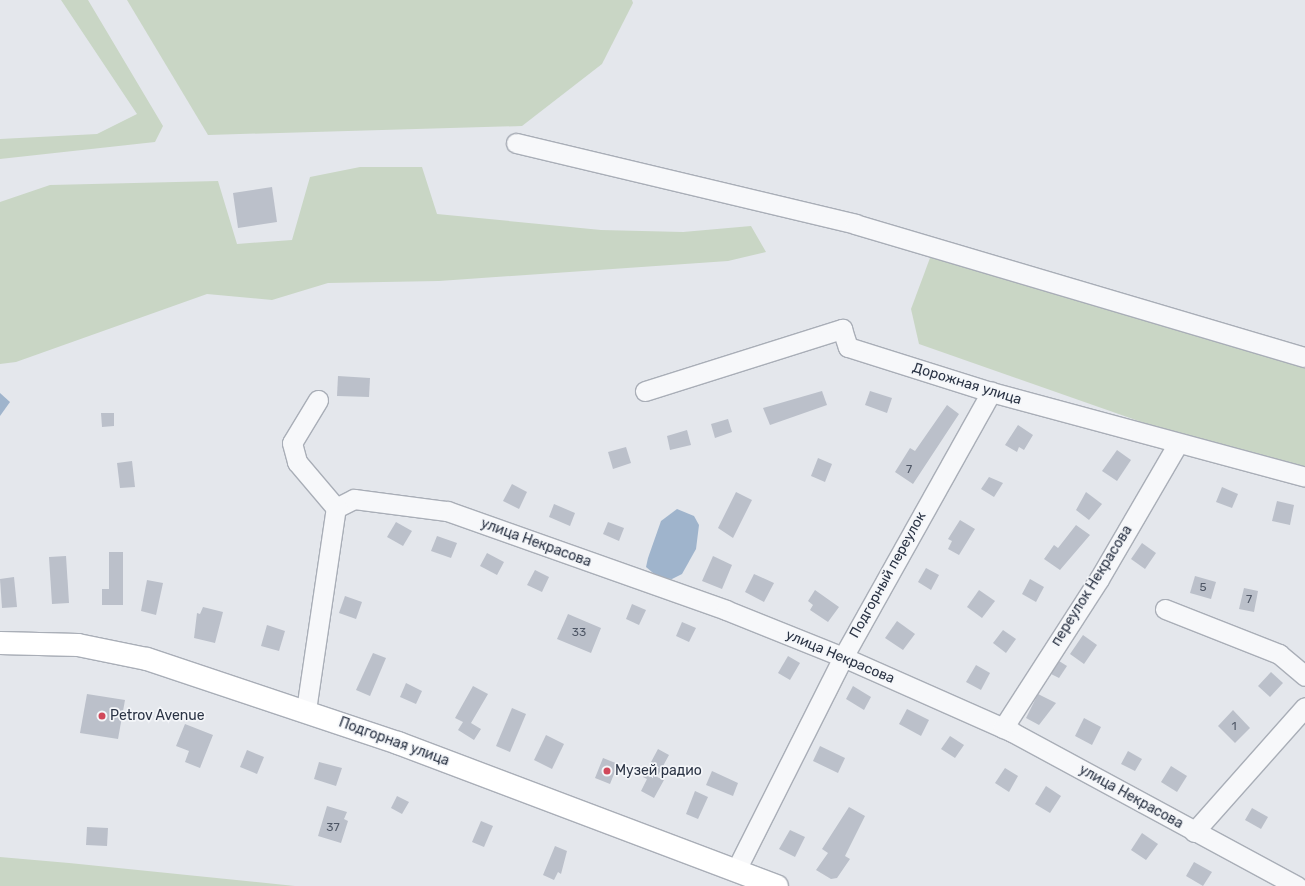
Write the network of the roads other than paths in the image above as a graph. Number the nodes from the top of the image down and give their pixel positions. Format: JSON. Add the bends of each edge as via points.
{"nodes":[{"id":1,"x":516,"y":143,"type":"dead end"},
{"id":2,"x":1305,"y":357,"type":"edge"},
{"id":3,"x":645,"y":391,"type":"dead end"},
{"id":4,"x":991,"y":392,"type":"junction"},
{"id":5,"x":318,"y":400,"type":"dead end"},
{"id":6,"x":1178,"y":442,"type":"junction"},
{"id":7,"x":1305,"y":477,"type":"edge"},
{"id":8,"x":336,"y":508,"type":"junction"},
{"id":9,"x":1165,"y":609,"type":"dead end"},
{"id":10,"x":0,"y":643,"type":"edge"},
{"id":11,"x":843,"y":657,"type":"junction"},
{"id":12,"x":1305,"y":676,"type":"edge"},
{"id":13,"x":1305,"y":707,"type":"edge"},
{"id":14,"x":306,"y":710,"type":"junction"},
{"id":15,"x":1003,"y":728,"type":"junction"},
{"id":16,"x":1194,"y":832,"type":"junction"},
{"id":17,"x":737,"y":868,"type":"junction"},
{"id":18,"x":777,"y":886,"type":"edge"},
{"id":19,"x":1297,"y":886,"type":"edge"}],
"edges":[{"from":1,"to":2,"type":"street","via":[[856,224]]},
{"from":3,"to":4,"type":"street","name":"Дорожная улица","via":[[842,329],[848,347]]},
{"from":4,"to":6,"type":"street","name":"Дорожная улица"},
{"from":4,"to":11,"type":"street","name":"Подгорный переулок"},
{"from":5,"to":8,"type":"street","via":[[292,442],[297,462]]},
{"from":6,"to":7,"type":"street","name":"Дорожная улица"},
{"from":6,"to":15,"type":"street","name":"переулок Некрасова","via":[[1099,579]]},
{"from":8,"to":11,"type":"street","name":"улица Некрасова","via":[[354,499],[447,511],[726,610]]},
{"from":8,"to":14,"type":"street"},
{"from":9,"to":12,"type":"street","via":[[1279,654]]},
{"from":10,"to":14,"type":"main road","name":"Подгорная улица","via":[[78,645],[147,659]]},
{"from":11,"to":15,"type":"street","name":"улица Некрасова"},
{"from":11,"to":17,"type":"street","name":"Подгорный переулок"},
{"from":13,"to":16,"type":"street"},
{"from":14,"to":17,"type":"main road","name":"Подгорная улица"},
{"from":15,"to":16,"type":"street","name":"улица Некрасова"},
{"from":16,"to":19,"type":"street","name":"улица Некрасова"},
{"from":17,"to":18,"type":"main road","name":"Подгорная улица"}]}
